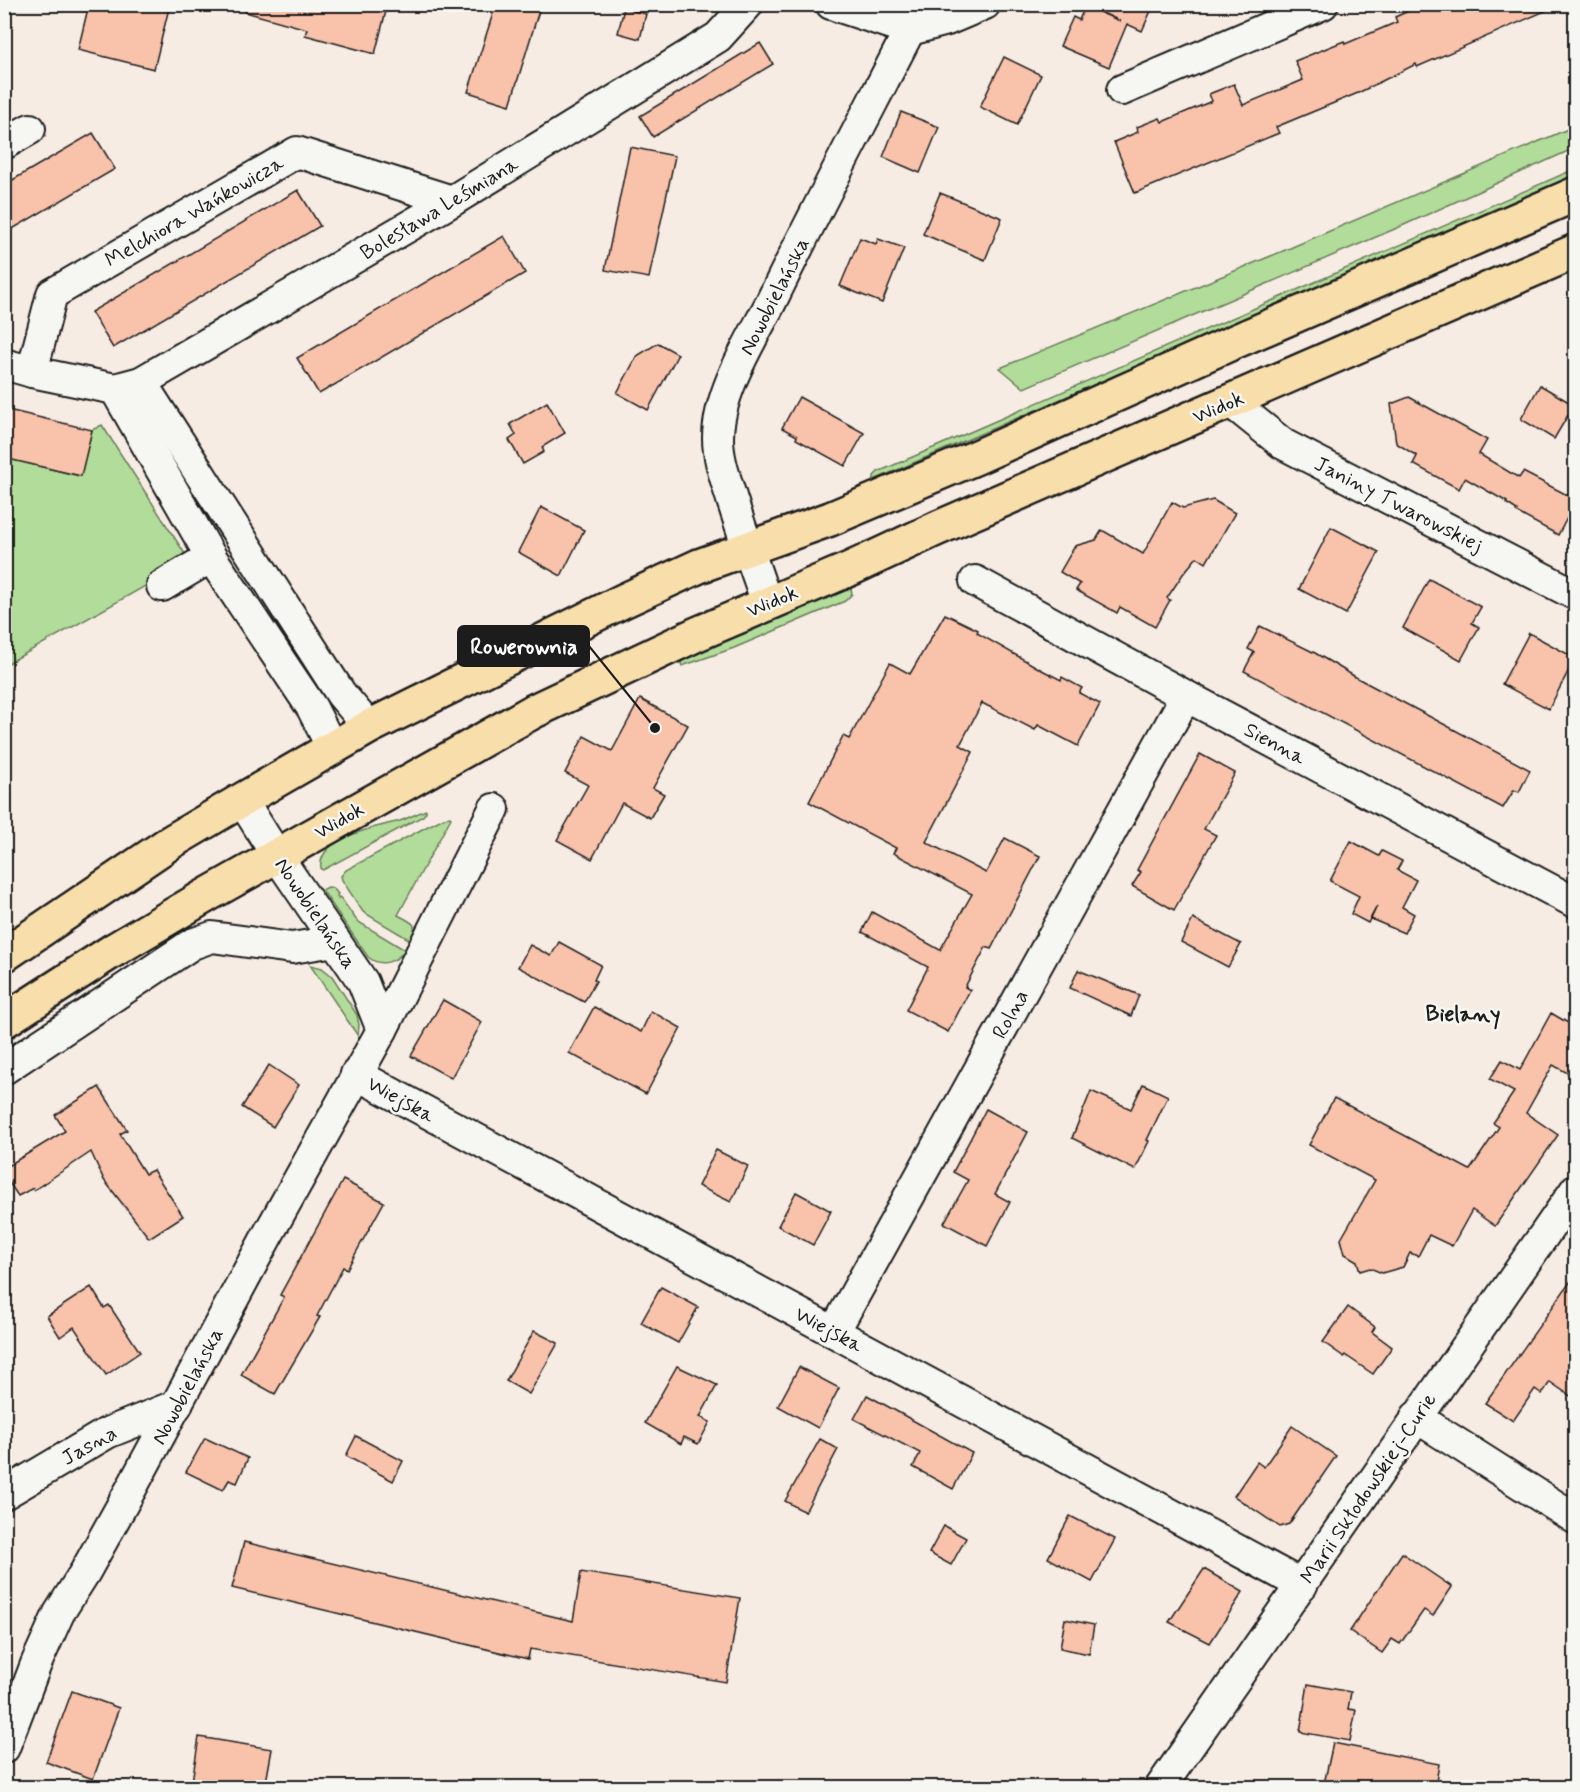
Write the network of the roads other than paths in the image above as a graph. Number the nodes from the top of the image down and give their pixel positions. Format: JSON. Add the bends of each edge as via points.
{"nodes":[{"id":1,"x":748,"y":4,"type":"edge"},
{"id":2,"x":831,"y":4,"type":"edge"},
{"id":3,"x":985,"y":4,"type":"edge"},
{"id":4,"x":1323,"y":4,"type":"edge"},
{"id":5,"x":916,"y":17,"type":"edge"},
{"id":6,"x":1122,"y":90,"type":"dead end"},
{"id":7,"x":30,"y":129,"type":"dead end"},
{"id":8,"x":4,"y":144,"type":"edge"},
{"id":9,"x":1575,"y":194,"type":"edge"},
{"id":10,"x":452,"y":201,"type":"junction"},
{"id":11,"x":1575,"y":251,"type":"edge"},
{"id":12,"x":18,"y":368,"type":"edge"},
{"id":13,"x":128,"y":385,"type":"junction"},
{"id":14,"x":1231,"y":402,"type":"junction"},
{"id":15,"x":747,"y":548,"type":"junction"},
{"id":16,"x":211,"y":556,"type":"junction"},
{"id":17,"x":975,"y":581,"type":"dead end"},
{"id":18,"x":162,"y":586,"type":"dead end"},
{"id":19,"x":1575,"y":595,"type":"edge"},
{"id":20,"x":767,"y":603,"type":"junction"},
{"id":21,"x":1186,"y":696,"type":"junction"},
{"id":22,"x":369,"y":727,"type":"junction"},
{"id":23,"x":332,"y":748,"type":"junction"},
{"id":24,"x":242,"y":800,"type":"junction"},
{"id":25,"x":494,"y":809,"type":"dead end"},
{"id":26,"x":277,"y":856,"type":"junction"},
{"id":27,"x":1575,"y":903,"type":"edge"},
{"id":28,"x":335,"y":941,"type":"junction"},
{"id":29,"x":4,"y":955,"type":"edge"},
{"id":30,"x":4,"y":1022,"type":"edge"},
{"id":31,"x":382,"y":1030,"type":"junction"},
{"id":32,"x":4,"y":1069,"type":"edge"},
{"id":33,"x":356,"y":1074,"type":"junction"},
{"id":34,"x":1575,"y":1189,"type":"edge"},
{"id":35,"x":834,"y":1332,"type":"junction"},
{"id":36,"x":177,"y":1406,"type":"junction"},
{"id":37,"x":1416,"y":1417,"type":"junction"},
{"id":38,"x":4,"y":1494,"type":"edge"},
{"id":39,"x":1575,"y":1519,"type":"edge"},
{"id":40,"x":1302,"y":1585,"type":"junction"},
{"id":41,"x":4,"y":1748,"type":"edge"},
{"id":42,"x":1160,"y":1788,"type":"edge"}],
"edges":[{"from":1,"to":10,"type":"street","name":"Bolesława Leśmiana","via":[[718,37]]},
{"from":2,"to":5,"type":"street"},
{"from":3,"to":5,"type":"street","via":[[947,20]]},
{"from":4,"to":6,"type":"street"},
{"from":5,"to":15,"type":"street","name":"Nowobielańska","via":[[782,278],[725,399],[719,455]]},
{"from":7,"to":8,"type":"street"},
{"from":9,"to":15,"type":"main road","via":[[966,461],[830,519]]},
{"from":10,"to":12,"type":"street","name":"Melchiora Wańkowicza","via":[[297,152],[52,294]]},
{"from":10,"to":13,"type":"street","name":"Bolesława Leśmiana"},
{"from":11,"to":14,"type":"main road","name":"Widok"},
{"from":12,"to":13,"type":"street","name":"Melchiora Wańkowicza"},
{"from":13,"to":16,"type":"street"},
{"from":13,"to":22,"type":"street","via":[[341,694]]},
{"from":14,"to":19,"type":"street","name":"Janiny Twarowskiej","via":[[1282,444]]},
{"from":14,"to":20,"type":"main road","name":"Widok"},
{"from":15,"to":20,"type":"street","name":"Nowobielańska"},
{"from":15,"to":22,"type":"main road","via":[[623,601]]},
{"from":16,"to":18,"type":"street"},
{"from":16,"to":23,"type":"street","via":[[312,708]]},
{"from":17,"to":21,"type":"street","name":"Sienna"},
{"from":20,"to":26,"type":"main road","name":"Widok","via":[[534,711]]},
{"from":21,"to":27,"type":"street","name":"Sienna"},
{"from":21,"to":35,"type":"street","name":"Rolna"},
{"from":22,"to":23,"type":"main road"},
{"from":23,"to":24,"type":"main road"},
{"from":24,"to":26,"type":"street","name":"Nowobielańska"},
{"from":24,"to":29,"type":"main road","via":[[171,842]]},
{"from":25,"to":31,"type":"street","name":"Nowobielańska"},
{"from":26,"to":28,"type":"street","name":"Nowobielańska"},
{"from":26,"to":30,"type":"main road","name":"Widok","via":[[114,950]]},
{"from":28,"to":31,"type":"street","name":"Nowobielańska","via":[[363,982]]},
{"from":28,"to":32,"type":"street","via":[[292,948],[212,937],[192,944]]},
{"from":31,"to":33,"type":"street","name":"Nowobielańska"},
{"from":33,"to":35,"type":"street","name":"Wiejska"},
{"from":33,"to":36,"type":"street","name":"Nowobielańska"},
{"from":34,"to":37,"type":"street","name":"Marii Skłodowskiej-Curie"},
{"from":35,"to":40,"type":"street","name":"Wiejska"},
{"from":36,"to":38,"type":"street","name":"Jasna","via":[[107,1433]]},
{"from":36,"to":41,"type":"street","name":"Nowobielańska","via":[[59,1613]]},
{"from":37,"to":39,"type":"street"},
{"from":37,"to":40,"type":"street","name":"Marii Skłodowskiej-Curie"},
{"from":40,"to":42,"type":"street","name":"Marii Skłodowskiej-Curie"}]}
